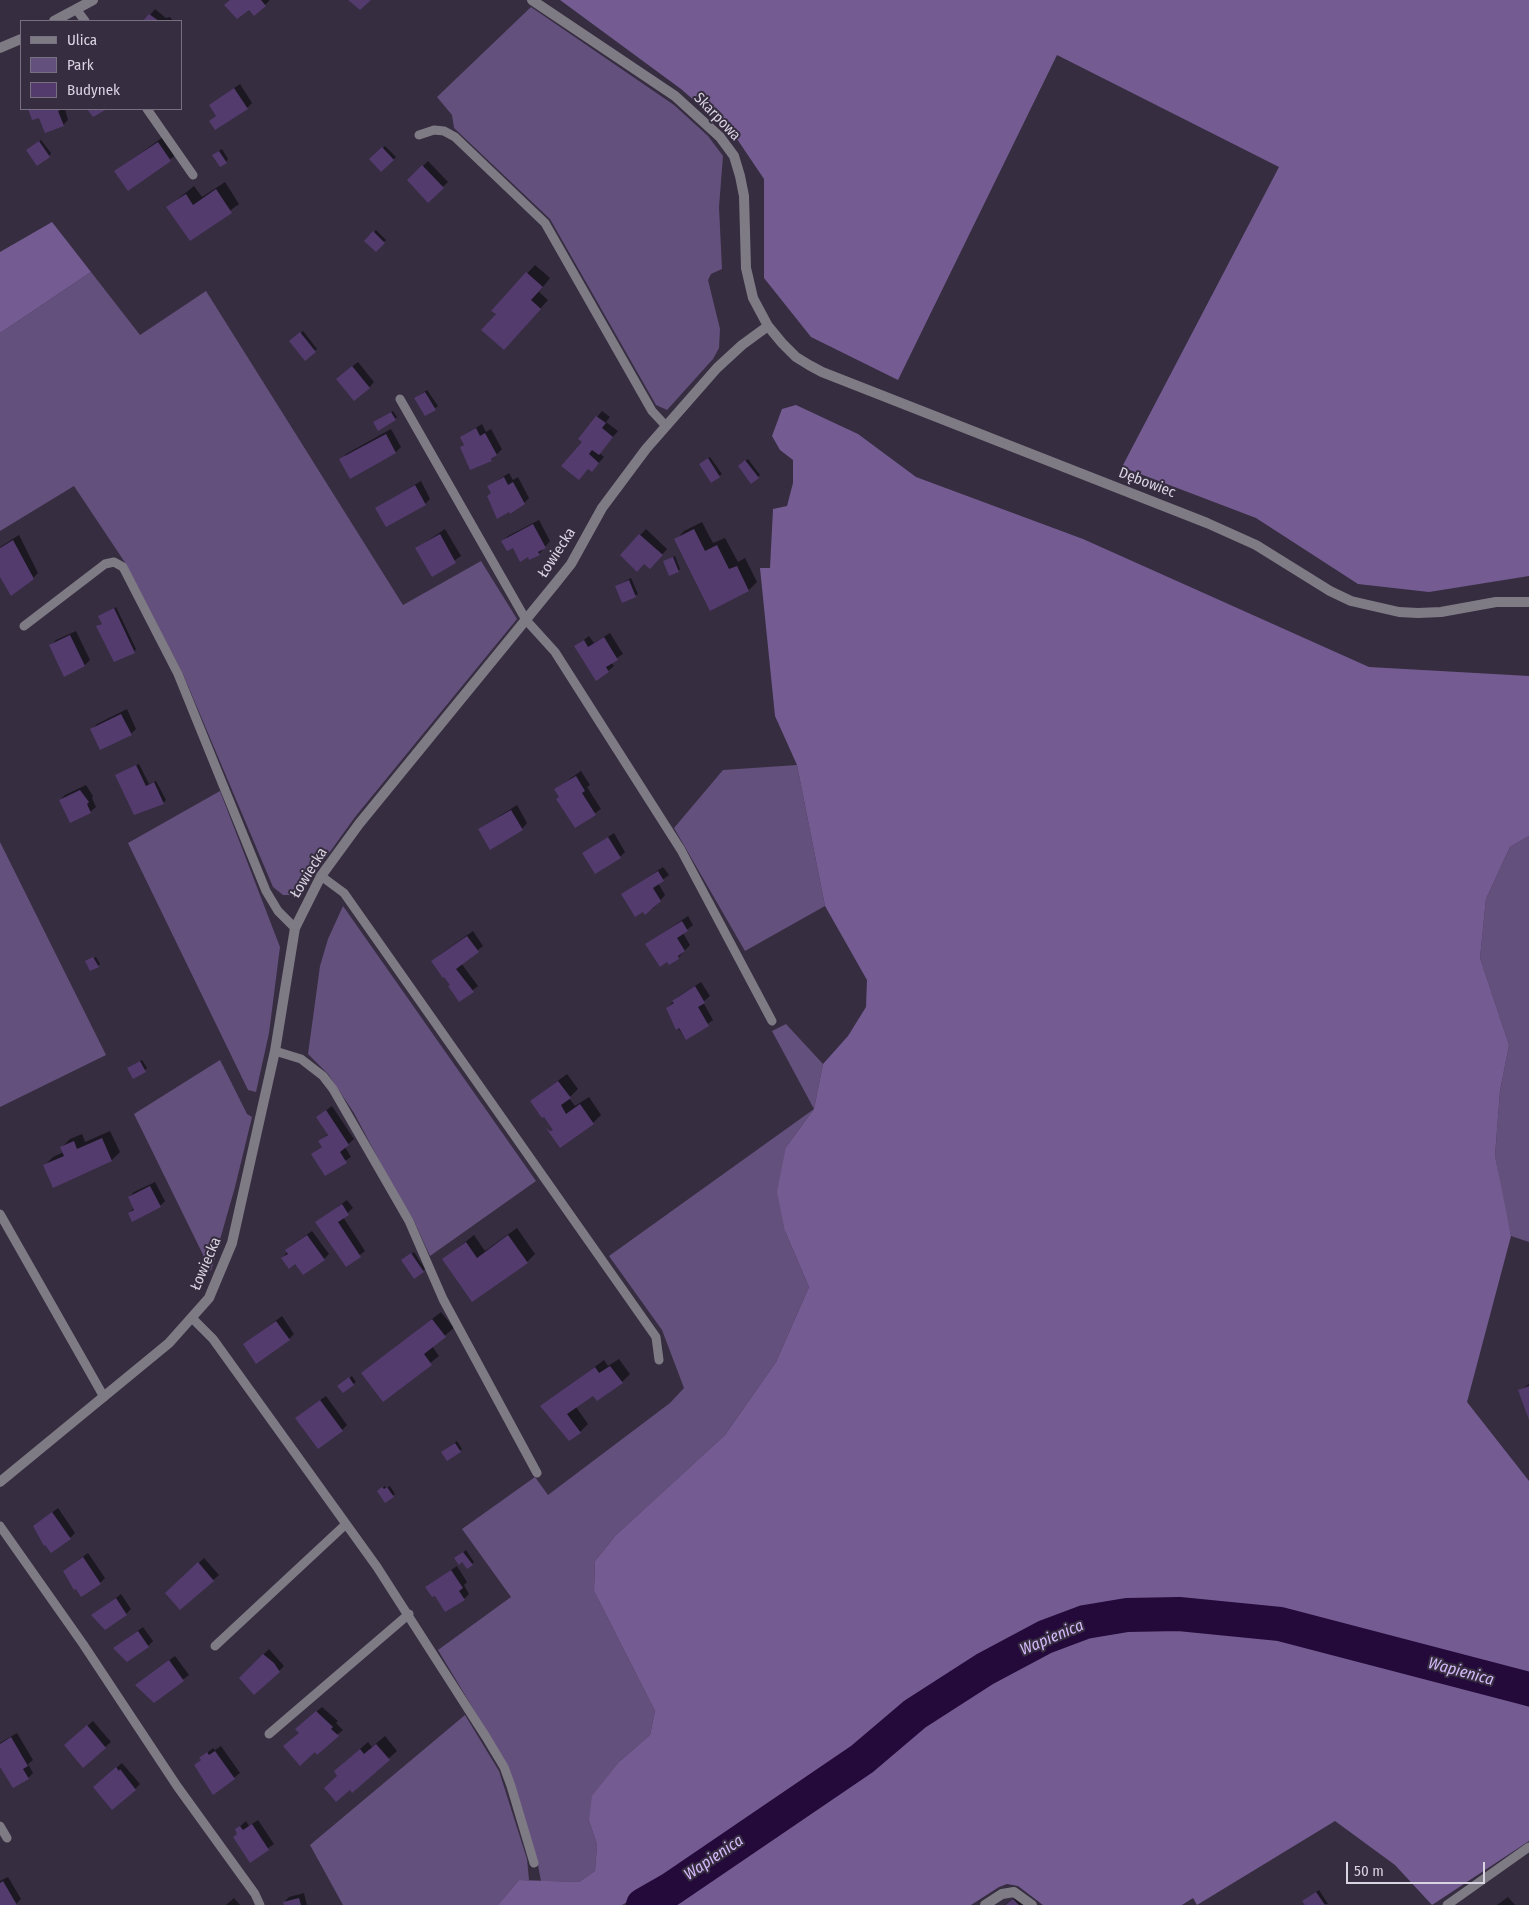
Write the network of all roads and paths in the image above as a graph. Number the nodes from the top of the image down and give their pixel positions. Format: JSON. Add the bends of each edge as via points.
{"nodes":[{"id":1,"x":93,"y":0,"type":"edge"},
{"id":2,"x":532,"y":0,"type":"edge"},
{"id":3,"x":76,"y":9,"type":"junction"},
{"id":4,"x":56,"y":20,"type":"edge"},
{"id":5,"x":84,"y":20,"type":"edge"},
{"id":6,"x":20,"y":39,"type":"edge"},
{"id":7,"x":0,"y":48,"type":"edge"},
{"id":8,"x":148,"y":110,"type":"edge"},
{"id":9,"x":419,"y":135,"type":"dead end"},
{"id":10,"x":193,"y":175,"type":"dead end"},
{"id":11,"x":768,"y":326,"type":"junction"},
{"id":12,"x":400,"y":399,"type":"dead end"},
{"id":13,"x":666,"y":426,"type":"junction"},
{"id":14,"x":1529,"y":602,"type":"edge"},
{"id":15,"x":526,"y":620,"type":"junction"},
{"id":16,"x":24,"y":626,"type":"dead end"},
{"id":17,"x":321,"y":876,"type":"junction"},
{"id":18,"x":295,"y":928,"type":"junction"},
{"id":19,"x":772,"y":1022,"type":"dead end"},
{"id":20,"x":274,"y":1051,"type":"junction"},
{"id":21,"x":0,"y":1214,"type":"edge"},
{"id":22,"x":193,"y":1319,"type":"junction"},
{"id":23,"x":659,"y":1360,"type":"dead end"},
{"id":24,"x":104,"y":1397,"type":"junction"},
{"id":25,"x":537,"y":1474,"type":"dead end"},
{"id":26,"x":0,"y":1482,"type":"edge"},
{"id":27,"x":346,"y":1524,"type":"junction"},
{"id":28,"x":0,"y":1526,"type":"edge"},
{"id":29,"x":409,"y":1614,"type":"junction"},
{"id":30,"x":215,"y":1646,"type":"dead end"},
{"id":31,"x":269,"y":1734,"type":"dead end"},
{"id":32,"x":0,"y":1826,"type":"edge"},
{"id":33,"x":8,"y":1838,"type":"dead end"},
{"id":34,"x":1529,"y":1847,"type":"edge"},
{"id":35,"x":534,"y":1863,"type":"dead end"},
{"id":36,"x":260,"y":1905,"type":"edge"},
{"id":37,"x":985,"y":1905,"type":"edge"},
{"id":38,"x":1032,"y":1905,"type":"edge"},
{"id":39,"x":1447,"y":1905,"type":"edge"}],
"edges":[{"from":1,"to":3,"type":"street"},
{"from":2,"to":11,"type":"street","name":"Skarpowa","via":[[675,96],[720,136],[734,156],[744,196],[746,268],[753,298]]},
{"from":3,"to":4,"type":"street"},
{"from":3,"to":5,"type":"lane"},
{"from":6,"to":7,"type":"street"},
{"from":8,"to":10,"type":"lane"},
{"from":9,"to":13,"type":"lane","via":[[434,130],[456,137],[545,223],[652,411]]},
{"from":11,"to":13,"type":"street","name":"Łowiecka","via":[[717,368]]},
{"from":11,"to":14,"type":"street","name":"Dębowiec","via":[[796,357],[822,372],[1208,523],[1256,546],[1351,601],[1418,613],[1496,602]]},
{"from":12,"to":15,"type":"lane"},
{"from":13,"to":15,"type":"street","name":"Łowiecka","via":[[612,492],[571,564]]},
{"from":15,"to":17,"type":"street","name":"Łowiecka","via":[[359,824]]},
{"from":15,"to":19,"type":"lane","via":[[554,652],[681,850]]},
{"from":16,"to":18,"type":"lane","via":[[105,564],[114,562],[123,567],[178,674],[266,892],[278,911]]},
{"from":17,"to":18,"type":"street","name":"Łowiecka"},
{"from":17,"to":23,"type":"lane","via":[[344,893],[656,1337]]},
{"from":18,"to":20,"type":"street","name":"Łowiecka"},
{"from":20,"to":22,"type":"street","name":"Łowiecka","via":[[232,1243],[218,1282]]},
{"from":20,"to":25,"type":"lane","via":[[306,1062],[323,1076],[333,1090],[409,1221],[444,1299]]},
{"from":21,"to":24,"type":"lane"},
{"from":22,"to":24,"type":"street","name":"Łowiecka"},
{"from":22,"to":27,"type":"lane","via":[[213,1339]]},
{"from":24,"to":26,"type":"street","name":"Łowiecka"},
{"from":27,"to":29,"type":"lane"},
{"from":27,"to":30,"type":"lane"},
{"from":28,"to":36,"type":"lane","via":[[177,1786],[256,1894]]},
{"from":29,"to":31,"type":"lane"},
{"from":29,"to":35,"type":"lane","via":[[504,1767]]},
{"from":32,"to":33,"type":"lane"},
{"from":34,"to":39,"type":"lane"},
{"from":37,"to":38,"type":"street","via":[[1002,1894],[1014,1892]]}]}
